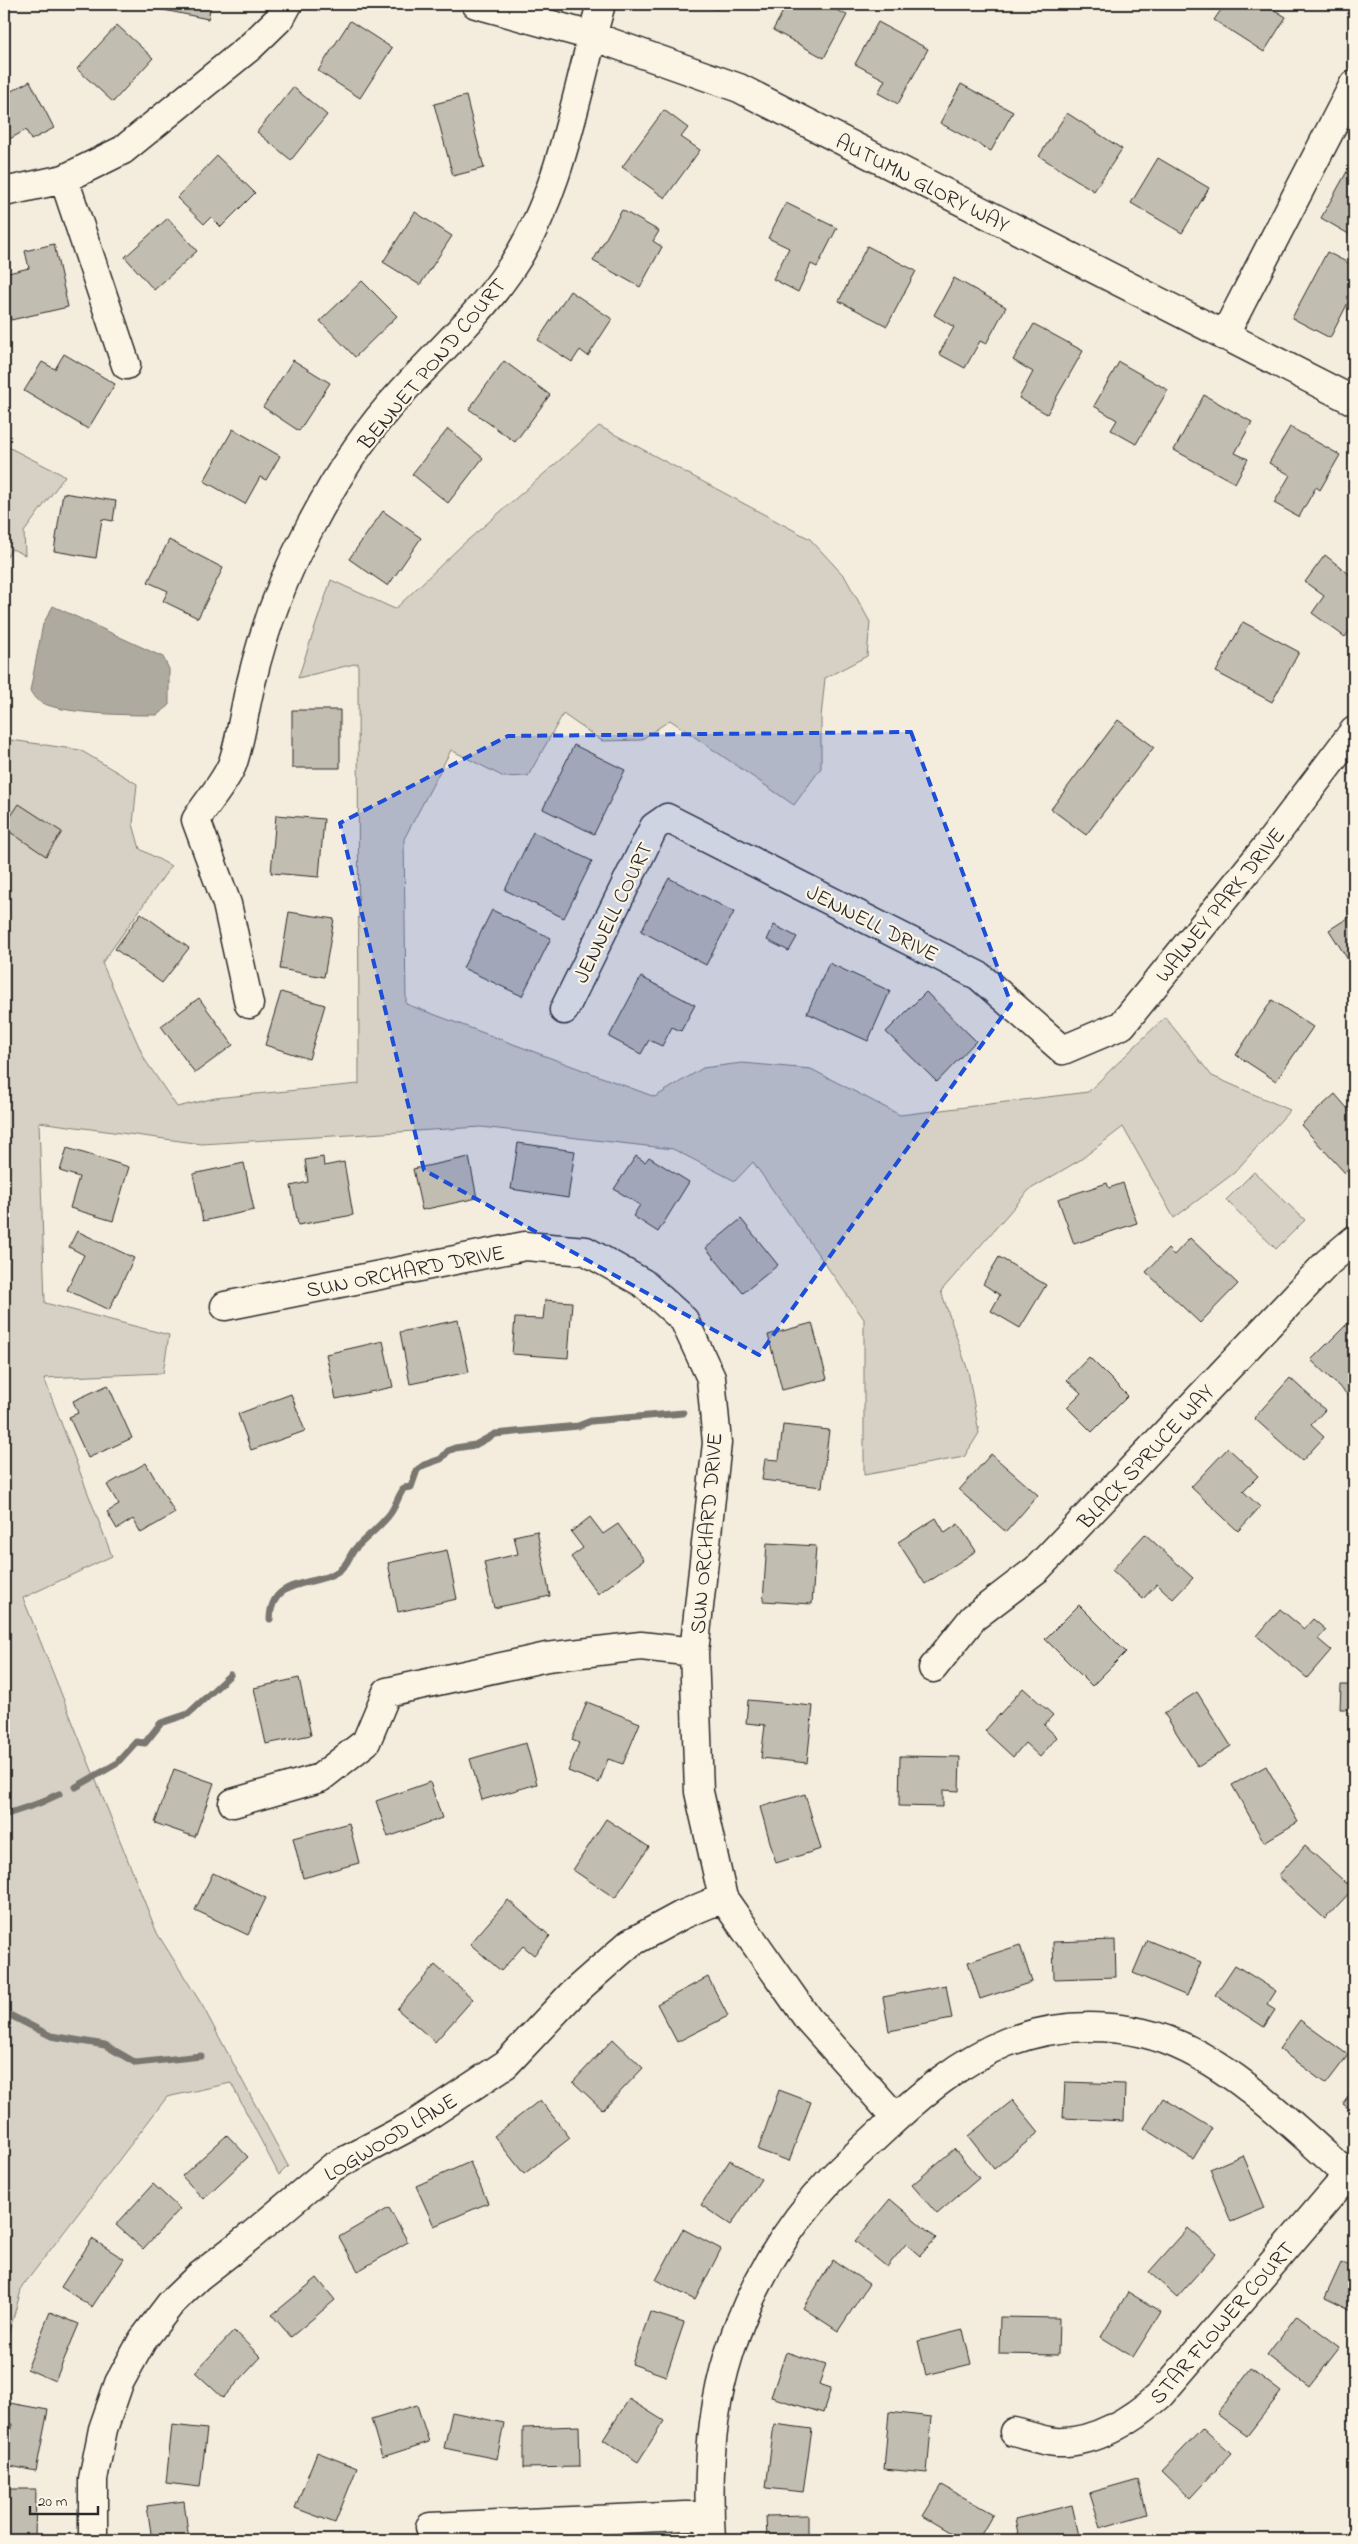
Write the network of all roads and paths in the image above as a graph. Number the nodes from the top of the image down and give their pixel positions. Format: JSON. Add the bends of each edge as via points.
{"nodes":[{"id":1,"x":288,"y":4,"type":"edge"},
{"id":2,"x":476,"y":4,"type":"edge"},
{"id":3,"x":601,"y":4,"type":"edge"},
{"id":4,"x":592,"y":36,"type":"junction"},
{"id":5,"x":1354,"y":84,"type":"edge"},
{"id":6,"x":64,"y":179,"type":"junction"},
{"id":7,"x":4,"y":192,"type":"edge"},
{"id":8,"x":1224,"y":336,"type":"junction"},
{"id":9,"x":126,"y":364,"type":"dead end"},
{"id":10,"x":1354,"y":401,"type":"edge"},
{"id":11,"x":1354,"y":731,"type":"edge"},
{"id":12,"x":667,"y":818,"type":"joint"},
{"id":13,"x":249,"y":1004,"type":"dead end"},
{"id":14,"x":564,"y":1010,"type":"dead end"},
{"id":15,"x":1064,"y":1050,"type":"joint"},
{"id":16,"x":1354,"y":1240,"type":"edge"},
{"id":17,"x":225,"y":1306,"type":"dead end"},
{"id":18,"x":694,"y":1652,"type":"junction"},
{"id":19,"x":933,"y":1668,"type":"dead end"},
{"id":20,"x":233,"y":1803,"type":"dead end"},
{"id":21,"x":722,"y":1898,"type":"junction"},
{"id":22,"x":896,"y":2118,"type":"junction"},
{"id":23,"x":1351,"y":2178,"type":"edge"},
{"id":24,"x":1014,"y":2432,"type":"dead end"},
{"id":25,"x":430,"y":2526,"type":"dead end"},
{"id":26,"x":710,"y":2528,"type":"edge"},
{"id":27,"x":93,"y":2540,"type":"edge"}],
"edges":[{"from":1,"to":6,"type":"street","via":[[281,17],[250,47],[123,150]]},
{"from":2,"to":4,"type":"street","name":"AUTUMN GLORY WAY"},
{"from":3,"to":4,"type":"street","name":"BENNET POND COURT"},
{"from":4,"to":8,"type":"street","name":"AUTUMN GLORY WAY","via":[[740,88]]},
{"from":4,"to":13,"type":"street","name":"BENNET POND COURT","via":[[550,188],[530,235],[510,270],[478,312],[383,414],[330,490],[291,566],[268,621],[232,766],[196,820],[227,904]]},
{"from":5,"to":8,"type":"street"},
{"from":6,"to":7,"type":"street"},
{"from":6,"to":9,"type":"street"},
{"from":8,"to":10,"type":"street","name":"AUTUMN GLORY WAY"},
{"from":11,"to":15,"type":"street","name":"WALNEY PARK DRIVE","via":[[1267,846],[1122,1025]]},
{"from":12,"to":14,"type":"street","name":"JENNELL COURT","via":[[654,827]]},
{"from":12,"to":15,"type":"street","name":"JENNELL DRIVE","via":[[979,976]]},
{"from":16,"to":19,"type":"street","name":"BLACK SPRUCE WAY","via":[[1328,1262],[1037,1569],[973,1618]]},
{"from":17,"to":18,"type":"street","name":"SUN ORCHARD DRIVE","via":[[525,1246],[586,1251],[643,1283],[684,1320],[711,1378],[717,1443]]},
{"from":18,"to":20,"type":"street","via":[[640,1646],[547,1656],[387,1692],[366,1742],[320,1778]]},
{"from":18,"to":21,"type":"street","name":"SUN ORCHARD DRIVE","via":[[699,1792]]},
{"from":21,"to":22,"type":"street","name":"SUN ORCHARD DRIVE","via":[[808,2019]]},
{"from":21,"to":27,"type":"street","name":"LOGWOOD LANE","via":[[630,1943],[571,1995],[506,2064],[418,2122],[333,2167],[171,2303],[137,2350],[119,2384],[103,2428],[93,2479]]},
{"from":22,"to":23,"type":"street","via":[[962,2065],[1008,2042],[1062,2029],[1118,2029],[1168,2041],[1215,2064]]},
{"from":22,"to":26,"type":"street","via":[[831,2180],[800,2215],[773,2254],[751,2297],[729,2354],[716,2405],[708,2479]]},
{"from":23,"to":24,"type":"street","name":"STAR FLOWER COURT","via":[[1160,2396],[1145,2408],[1117,2426],[1070,2442],[1054,2442]]},
{"from":25,"to":26,"type":"street"}]}
